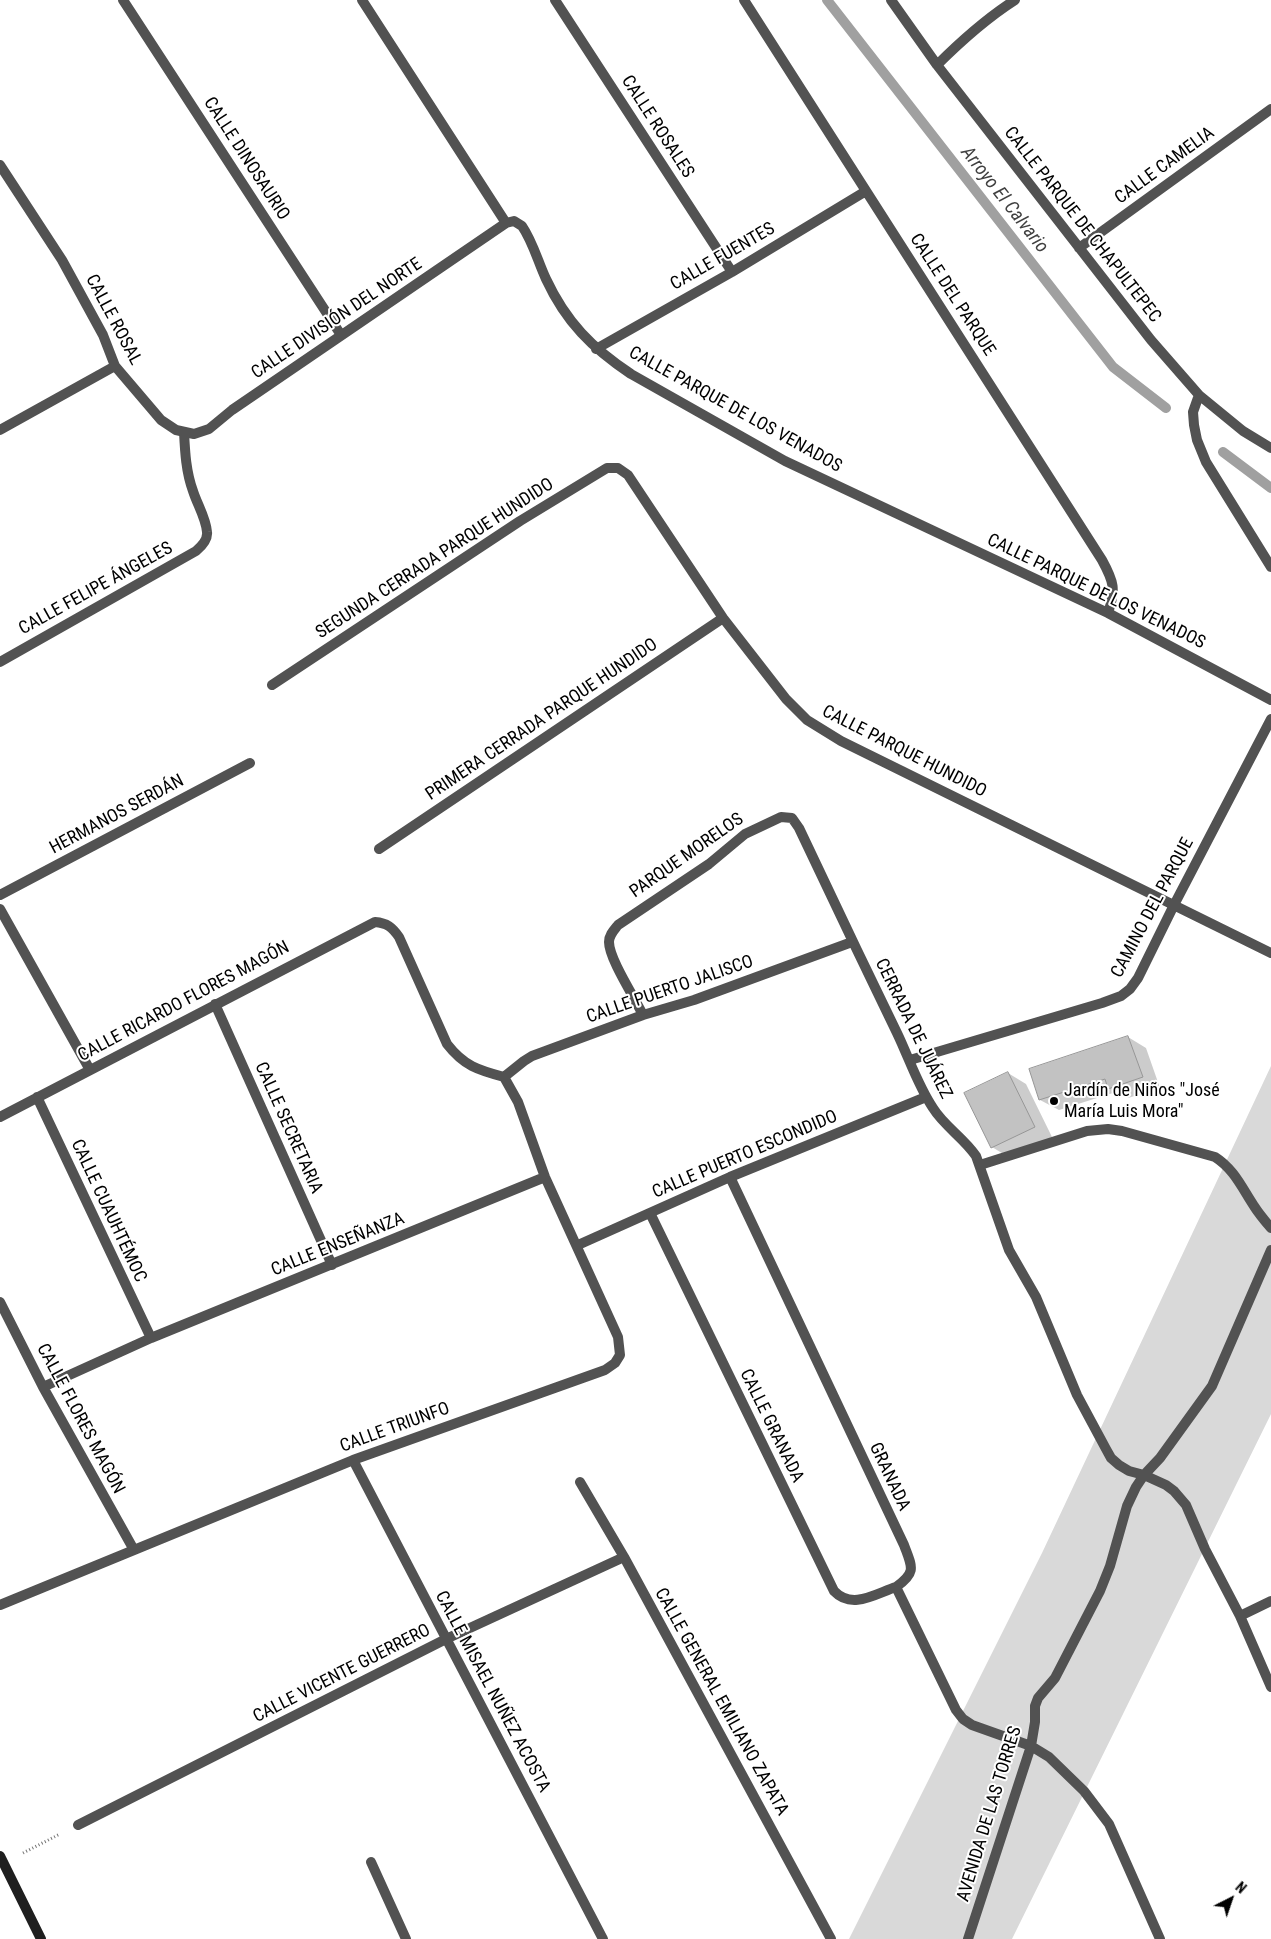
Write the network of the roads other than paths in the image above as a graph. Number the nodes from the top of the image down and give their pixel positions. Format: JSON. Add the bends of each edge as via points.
{"nodes":[{"id":1,"x":123,"y":0,"type":"edge"},
{"id":2,"x":362,"y":0,"type":"edge"},
{"id":3,"x":555,"y":0,"type":"edge"},
{"id":4,"x":744,"y":0,"type":"edge"},
{"id":5,"x":891,"y":0,"type":"edge"},
{"id":6,"x":1015,"y":0,"type":"edge"},
{"id":7,"x":937,"y":64,"type":"junction"},
{"id":8,"x":1271,"y":109,"type":"edge"},
{"id":9,"x":0,"y":165,"type":"edge"},
{"id":10,"x":866,"y":191,"type":"junction"},
{"id":11,"x":506,"y":223,"type":"junction"},
{"id":12,"x":1079,"y":248,"type":"junction"},
{"id":13,"x":732,"y":272,"type":"junction"},
{"id":14,"x":341,"y":335,"type":"junction"},
{"id":15,"x":596,"y":349,"type":"junction"},
{"id":16,"x":115,"y":366,"type":"junction"},
{"id":17,"x":1199,"y":395,"type":"junction"},
{"id":18,"x":0,"y":430,"type":"edge"},
{"id":19,"x":184,"y":432,"type":"junction"},
{"id":20,"x":1271,"y":448,"type":"edge"},
{"id":21,"x":618,"y":468,"type":"joint"},
{"id":22,"x":1271,"y":567,"type":"edge"},
{"id":23,"x":1108,"y":613,"type":"junction"},
{"id":24,"x":723,"y":618,"type":"junction"},
{"id":25,"x":0,"y":662,"type":"edge"},
{"id":26,"x":272,"y":685,"type":"dead end"},
{"id":27,"x":1271,"y":700,"type":"edge"},
{"id":28,"x":1271,"y":719,"type":"edge"},
{"id":29,"x":250,"y":762,"type":"dead end"},
{"id":30,"x":792,"y":818,"type":"joint"},
{"id":31,"x":379,"y":849,"type":"dead end"},
{"id":32,"x":0,"y":895,"type":"edge"},
{"id":33,"x":1174,"y":905,"type":"junction"},
{"id":34,"x":0,"y":909,"type":"edge"},
{"id":35,"x":852,"y":942,"type":"junction"},
{"id":36,"x":1271,"y":953,"type":"edge"},
{"id":37,"x":215,"y":1004,"type":"junction"},
{"id":38,"x":643,"y":1015,"type":"junction"},
{"id":39,"x":910,"y":1060,"type":"junction"},
{"id":40,"x":90,"y":1070,"type":"junction"},
{"id":41,"x":504,"y":1077,"type":"junction"},
{"id":42,"x":37,"y":1097,"type":"junction"},
{"id":43,"x":926,"y":1097,"type":"junction"},
{"id":44,"x":0,"y":1117,"type":"edge"},
{"id":45,"x":980,"y":1165,"type":"junction"},
{"id":46,"x":545,"y":1177,"type":"junction"},
{"id":47,"x":730,"y":1177,"type":"junction"},
{"id":48,"x":650,"y":1214,"type":"junction"},
{"id":49,"x":1271,"y":1228,"type":"edge"},
{"id":50,"x":578,"y":1246,"type":"junction"},
{"id":51,"x":1271,"y":1250,"type":"edge"},
{"id":52,"x":332,"y":1265,"type":"junction"},
{"id":53,"x":0,"y":1302,"type":"edge"},
{"id":54,"x":151,"y":1338,"type":"junction"},
{"id":55,"x":44,"y":1388,"type":"junction"},
{"id":56,"x":354,"y":1460,"type":"junction"},
{"id":57,"x":1144,"y":1475,"type":"junction"},
{"id":58,"x":580,"y":1482,"type":"dead end"},
{"id":59,"x":134,"y":1550,"type":"junction"},
{"id":60,"x":624,"y":1557,"type":"junction"},
{"id":61,"x":896,"y":1587,"type":"junction"},
{"id":62,"x":1271,"y":1601,"type":"edge"},
{"id":63,"x":0,"y":1605,"type":"edge"},
{"id":64,"x":1240,"y":1616,"type":"junction"},
{"id":65,"x":446,"y":1639,"type":"junction"},
{"id":66,"x":1271,"y":1688,"type":"edge"},
{"id":67,"x":1030,"y":1746,"type":"junction"},
{"id":68,"x":78,"y":1825,"type":"road end"},
{"id":69,"x":1,"y":1861,"type":"edge"},
{"id":70,"x":371,"y":1862,"type":"dead end"},
{"id":71,"x":42,"y":1939,"type":"edge"},
{"id":72,"x":406,"y":1939,"type":"edge"},
{"id":73,"x":603,"y":1939,"type":"edge"},
{"id":74,"x":831,"y":1939,"type":"edge"},
{"id":75,"x":968,"y":1939,"type":"edge"},
{"id":76,"x":1160,"y":1939,"type":"edge"}],
"edges":[{"from":1,"to":14,"type":"street","name":"CALLE DINOSAURIO"},
{"from":2,"to":11,"type":"street"},
{"from":3,"to":13,"type":"street","name":"CALLE ROSALES"},
{"from":4,"to":10,"type":"street","name":"CALLE DEL PARQUE"},
{"from":5,"to":7,"type":"street","name":"CALLE PARQUE DE CHAPULTEPEC"},
{"from":6,"to":7,"type":"street","via":[[961,41]]},
{"from":7,"to":12,"type":"street","name":"CALLE PARQUE DE CHAPULTEPEC"},
{"from":8,"to":12,"type":"street","name":"CALLE CAMELIA"},
{"from":9,"to":16,"type":"street","name":"CALLE ROSAL","via":[[67,268],[103,335]]},
{"from":10,"to":13,"type":"street","name":"CALLE FUENTES"},
{"from":10,"to":23,"type":"street","name":"CALLE DEL PARQUE","via":[[1102,560],[1112,579],[1113,597]]},
{"from":11,"to":14,"type":"street","name":"CALLE DIVISIÓN DEL NORTE"},
{"from":11,"to":15,"type":"street","name":"CALLE PARQUE DE LOS VENADOS","via":[[514,221],[522,226],[558,303]]},
{"from":12,"to":17,"type":"street","name":"CALLE PARQUE DE CHAPULTEPEC"},
{"from":13,"to":15,"type":"street","name":"CALLE FUENTES"},
{"from":14,"to":19,"type":"street","name":"CALLE DIVISIÓN DEL NORTE","via":[[209,429],[194,434]]},
{"from":15,"to":23,"type":"street","name":"CALLE PARQUE DE LOS VENADOS","via":[[631,374],[785,461]]},
{"from":16,"to":18,"type":"street"},
{"from":16,"to":19,"type":"street","name":"CALLE ROSAL","via":[[161,420]]},
{"from":17,"to":20,"type":"street","name":"CALLE PARQUE DE CHAPULTEPEC","via":[[1243,431]]},
{"from":17,"to":22,"type":"street","via":[[1193,412],[1194,425],[1206,462]]},
{"from":19,"to":25,"type":"street","name":"CALLE FELIPE ÁNGELES","via":[[185,458],[192,489],[206,525],[206,540],[196,551]]},
{"from":21,"to":24,"type":"street","name":"CALLE PARQUE HUNDIDO","via":[[628,475]]},
{"from":21,"to":26,"type":"street","name":"SEGUNDA CERRADA PARQUE HUNDIDO","via":[[606,468],[520,521]]},
{"from":23,"to":27,"type":"street","name":"CALLE PARQUE DE LOS VENADOS"},
{"from":24,"to":31,"type":"street","name":"PRIMERA CERRADA PARQUE HUNDIDO"},
{"from":24,"to":33,"type":"street","name":"CALLE PARQUE HUNDIDO","via":[[796,711],[821,730]]},
{"from":28,"to":33,"type":"street","name":"CAMINO DEL PARQUE"},
{"from":29,"to":32,"type":"street","name":"HERMANOS SERDÁN"},
{"from":30,"to":35,"type":"street","name":"CERRADA DE JUÁREZ"},
{"from":30,"to":38,"type":"street","name":"PARQUE MORELOS","via":[[781,817],[745,834],[709,864],[618,924],[610,937],[612,954]]},
{"from":33,"to":36,"type":"street","name":"CALLE PARQUE HUNDIDO"},
{"from":33,"to":39,"type":"street","name":"CAMINO DEL PARQUE","via":[[1138,978],[1121,996]]},
{"from":34,"to":40,"type":"street"},
{"from":35,"to":38,"type":"street","name":"CALLE PUERTO JALISCO","via":[[694,1000]]},
{"from":35,"to":39,"type":"street","name":"CERRADA DE JUÁREZ"},
{"from":37,"to":40,"type":"street","name":"CALLE RICARDO FLORES MAGÓN"},
{"from":37,"to":41,"type":"street","name":"CALLE RICARDO FLORES MAGÓN","via":[[366,926],[384,923],[399,937],[454,1053],[476,1069]]},
{"from":37,"to":52,"type":"street","name":"CALLE SECRETARIA"},
{"from":38,"to":41,"type":"street","name":"CALLE PUERTO JALISCO","via":[[532,1056]]},
{"from":39,"to":43,"type":"street","name":"CERRADA DE JUÁREZ"},
{"from":40,"to":42,"type":"street","name":"CALLE RICARDO FLORES MAGÓN"},
{"from":41,"to":46,"type":"street","via":[[530,1131]]},
{"from":42,"to":44,"type":"street","name":"CALLE RICARDO FLORES MAGÓN"},
{"from":42,"to":54,"type":"street","name":"CALLE CUAUHTÉMOC"},
{"from":43,"to":45,"type":"street","name":"CERRADA DE JUÁREZ","via":[[934,1111],[969,1146]]},
{"from":43,"to":47,"type":"street","name":"CALLE PUERTO ESCONDIDO"},
{"from":45,"to":49,"type":"street","via":[[1087,1131],[1122,1131],[1215,1157],[1225,1163]]},
{"from":45,"to":57,"type":"street","name":"CERRADA DE JUÁREZ","via":[[1009,1250],[1036,1296],[1077,1395],[1111,1458],[1129,1471]]},
{"from":46,"to":50,"type":"street","name":"CALLE TRIUNFO"},
{"from":46,"to":52,"type":"street","name":"CALLE ENSEÑANZA"},
{"from":47,"to":48,"type":"street","name":"CALLE PUERTO ESCONDIDO"},
{"from":47,"to":61,"type":"street","name":"GRANADA","via":[[904,1545],[911,1572]]},
{"from":48,"to":50,"type":"street","name":"CALLE PUERTO ESCONDIDO"},
{"from":48,"to":61,"type":"street","name":"CALLE GRANADA","via":[[834,1591],[844,1600],[855,1601]]},
{"from":50,"to":56,"type":"street","name":"CALLE TRIUNFO","via":[[618,1337],[620,1356],[615,1363],[605,1370]]},
{"from":51,"to":57,"type":"street","name":"AVENIDA DE LAS TORRES","via":[[1212,1386]]},
{"from":52,"to":54,"type":"street","name":"CALLE ENSEÑANZA"},
{"from":53,"to":55,"type":"street","name":"CALLE FLORES MAGÓN"},
{"from":54,"to":55,"type":"street","name":"CALLE ENSEÑANZA"},
{"from":55,"to":59,"type":"street","name":"CALLE FLORES MAGÓN"},
{"from":56,"to":59,"type":"street","name":"CALLE TRIUNFO"},
{"from":56,"to":65,"type":"street","name":"CALLE MISAEL NUÑEZ ACOSTA"},
{"from":57,"to":64,"type":"street","name":"CERRADA DE JUÁREZ","via":[[1174,1490],[1186,1505]]},
{"from":57,"to":67,"type":"street","name":"AVENIDA DE LAS TORRES","via":[[1127,1506],[1100,1590],[1055,1678],[1038,1698]]},
{"from":58,"to":60,"type":"street","name":"CALLE GENERAL EMILIANO ZAPATA"},
{"from":59,"to":63,"type":"street","name":"CALLE TRIUNFO"},
{"from":60,"to":65,"type":"street","name":"CALLE VICENTE GUERRERO"},
{"from":60,"to":74,"type":"street","name":"CALLE GENERAL EMILIANO ZAPATA"},
{"from":61,"to":67,"type":"street","via":[[963,1719]]},
{"from":62,"to":64,"type":"street"},
{"from":64,"to":66,"type":"street","name":"CERRADA DE JUÁREZ"},
{"from":65,"to":68,"type":"street","name":"CALLE VICENTE GUERRERO"},
{"from":65,"to":73,"type":"street","name":"CALLE MISAEL NUÑEZ ACOSTA"},
{"from":67,"to":75,"type":"street","name":"AVENIDA DE LAS TORRES"},
{"from":67,"to":76,"type":"street","via":[[1049,1757],[1072,1779],[1105,1818]]},
{"from":69,"to":71,"type":"street"},
{"from":70,"to":72,"type":"street"}]}
